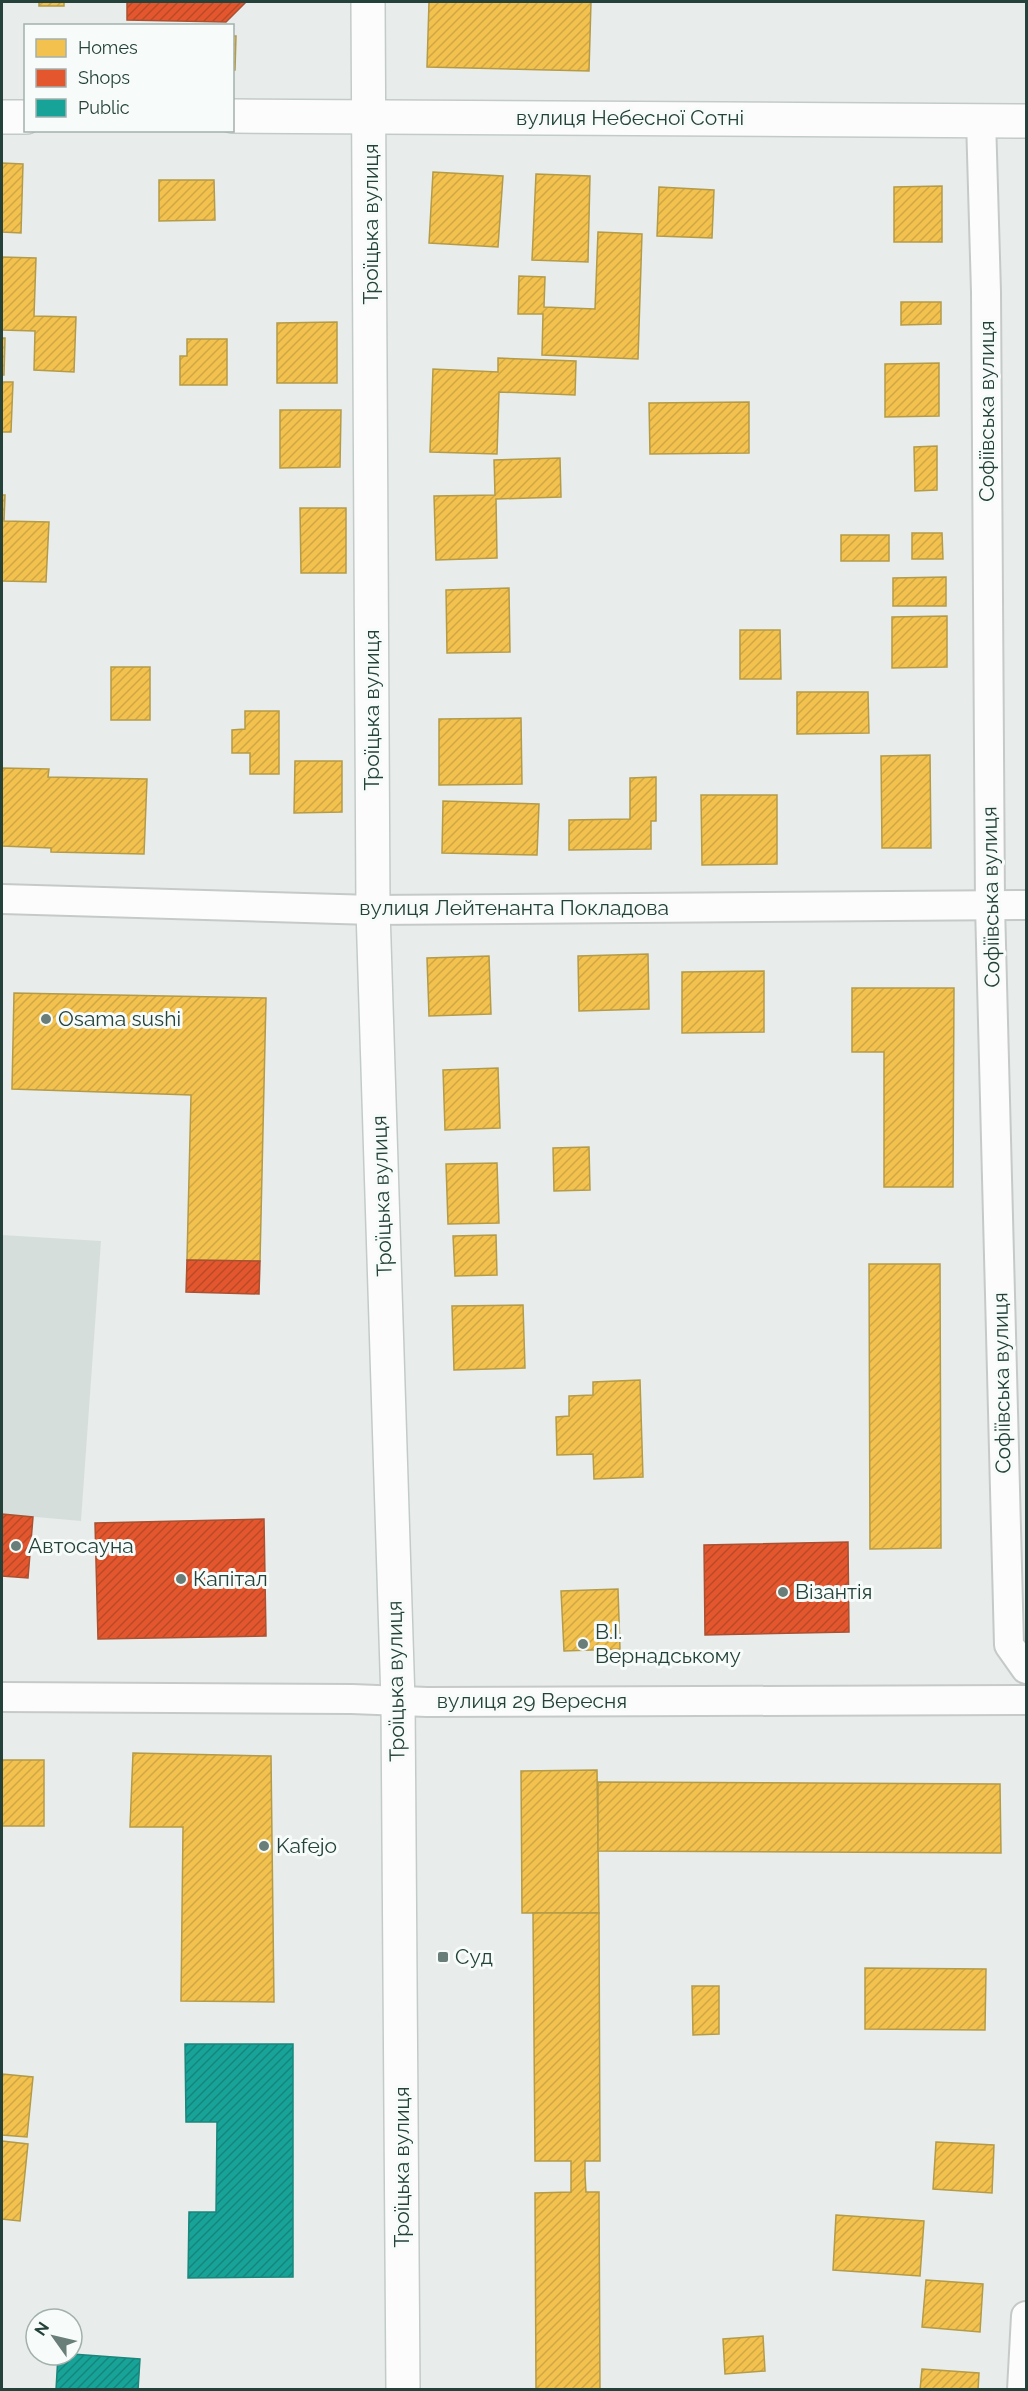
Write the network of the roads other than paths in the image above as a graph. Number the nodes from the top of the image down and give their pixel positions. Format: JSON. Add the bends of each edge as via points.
{"nodes":[{"id":1,"x":368,"y":2,"type":"edge"},
{"id":2,"x":234,"y":116,"type":"edge"},
{"id":3,"x":370,"y":116,"type":"junction"},
{"id":4,"x":2,"y":117,"type":"edge"},
{"id":5,"x":24,"y":117,"type":"edge"},
{"id":6,"x":981,"y":119,"type":"junction"},
{"id":7,"x":1026,"y":121,"type":"edge"},
{"id":8,"x":2,"y":899,"type":"edge"},
{"id":9,"x":990,"y":905,"type":"junction"},
{"id":10,"x":1026,"y":905,"type":"edge"},
{"id":11,"x":373,"y":910,"type":"junction"},
{"id":12,"x":1026,"y":1669,"type":"edge"},
{"id":13,"x":2,"y":1697,"type":"edge"},
{"id":14,"x":1026,"y":1700,"type":"edge"},
{"id":15,"x":398,"y":1701,"type":"junction"},
{"id":16,"x":1026,"y":2316,"type":"edge"},
{"id":17,"x":403,"y":2390,"type":"edge"},
{"id":18,"x":1022,"y":2390,"type":"edge"}],
"edges":[{"from":1,"to":3,"type":"main road","name":"Троїцька вулиця"},
{"from":2,"to":3,"type":"main road","name":"вулиця Небесної Сотні"},
{"from":3,"to":6,"type":"main road","name":"вулиця Небесної Сотні"},
{"from":3,"to":11,"type":"main road","name":"Троїцька вулиця"},
{"from":4,"to":5,"type":"main road"},
{"from":6,"to":7,"type":"main road","name":"вулиця Небесної Сотні"},
{"from":6,"to":9,"type":"street","name":"Софіївська вулиця","via":[[986,292]]},
{"from":8,"to":11,"type":"street","name":"вулиця Лейтенанта Покладова"},
{"from":9,"to":10,"type":"street","name":"вулиця Лейтенанта Покладова"},
{"from":9,"to":11,"type":"street","name":"вулиця Лейтенанта Покладова"},
{"from":9,"to":12,"type":"street","name":"Софіївська вулиця","via":[[1009,1645]]},
{"from":11,"to":15,"type":"main road","name":"Троїцька вулиця"},
{"from":13,"to":15,"type":"street","name":"вулиця 29 Вересня"},
{"from":14,"to":15,"type":"street","name":"вулиця 29 Вересня"},
{"from":15,"to":17,"type":"main road","name":"Троїцька вулиця"},
{"from":16,"to":18,"type":"street"}]}
